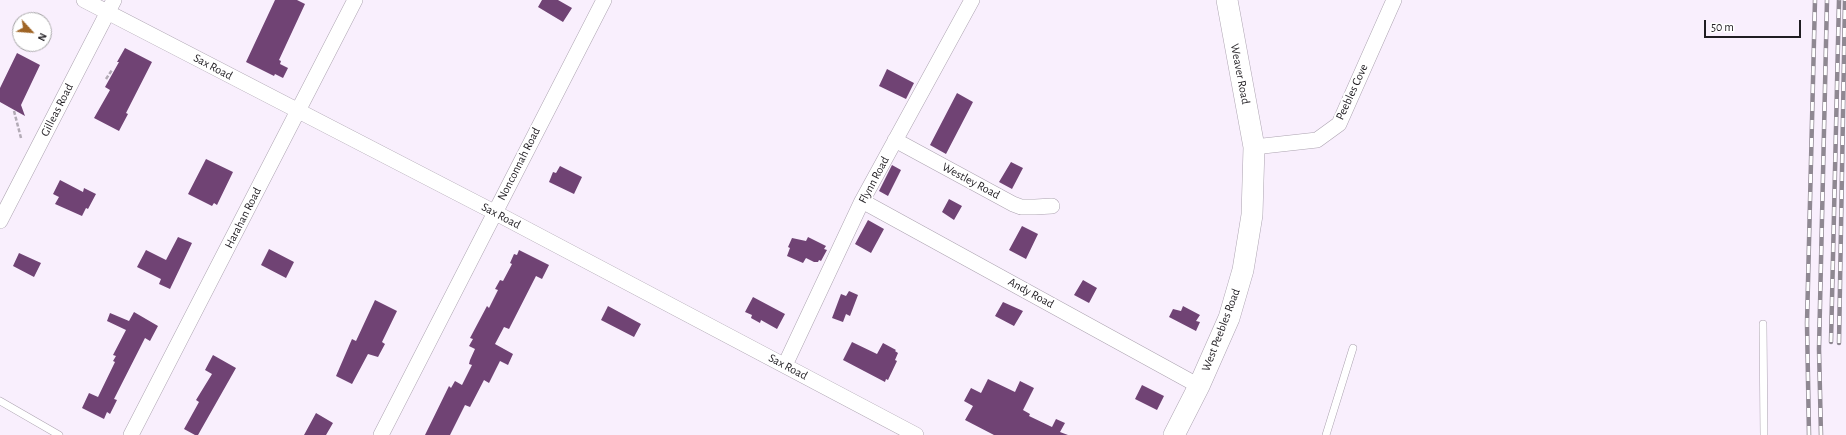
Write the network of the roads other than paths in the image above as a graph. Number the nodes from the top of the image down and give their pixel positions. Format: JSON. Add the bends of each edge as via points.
{"nodes":[{"id":1,"x":84,"y":0,"type":"edge"},
{"id":2,"x":355,"y":0,"type":"edge"},
{"id":3,"x":604,"y":0,"type":"edge"},
{"id":4,"x":972,"y":0,"type":"edge"},
{"id":5,"x":1227,"y":0,"type":"edge"},
{"id":6,"x":1394,"y":0,"type":"edge"},
{"id":7,"x":111,"y":6,"type":"edge"},
{"id":8,"x":298,"y":111,"type":"junction"},
{"id":9,"x":895,"y":140,"type":"junction"},
{"id":10,"x":1254,"y":147,"type":"junction"},
{"id":11,"x":862,"y":201,"type":"junction"},
{"id":12,"x":1052,"y":206,"type":"dead end"},
{"id":13,"x":494,"y":212,"type":"junction"},
{"id":14,"x":0,"y":221,"type":"edge"},
{"id":15,"x":1763,"y":324,"type":"dead end"},
{"id":16,"x":1353,"y":348,"type":"dead end"},
{"id":17,"x":785,"y":365,"type":"junction"},
{"id":18,"x":1199,"y":386,"type":"junction"},
{"id":19,"x":0,"y":401,"type":"edge"},
{"id":20,"x":59,"y":435,"type":"edge"},
{"id":21,"x":131,"y":435,"type":"edge"},
{"id":22,"x":382,"y":435,"type":"edge"},
{"id":23,"x":916,"y":435,"type":"edge"},
{"id":24,"x":1174,"y":435,"type":"edge"},
{"id":25,"x":1326,"y":435,"type":"edge"},
{"id":26,"x":1764,"y":435,"type":"edge"}],
"edges":[{"from":1,"to":7,"type":"street","name":"Sax Road"},
{"from":2,"to":8,"type":"street","name":"Harahan Road"},
{"from":3,"to":13,"type":"street","name":"Nonconnah Road"},
{"from":4,"to":9,"type":"street","name":"Flynn Road"},
{"from":5,"to":10,"type":"main road","name":"Weaver Road"},
{"from":6,"to":10,"type":"street","name":"Peebles Cove","via":[[1339,124],[1317,140]]},
{"from":7,"to":8,"type":"street","name":"Sax Road"},
{"from":7,"to":14,"type":"street","name":"Gilleas Road"},
{"from":8,"to":13,"type":"street","name":"Sax Road"},
{"from":8,"to":21,"type":"street","name":"Harahan Road"},
{"from":9,"to":11,"type":"street","name":"Flynn Road"},
{"from":9,"to":12,"type":"street","name":"Westley Road","via":[[1013,204]]},
{"from":10,"to":18,"type":"main road","name":"West Peebles Road","via":[[1252,215],[1243,270],[1226,324]]},
{"from":11,"to":17,"type":"street","name":"Flynn Road"},
{"from":11,"to":18,"type":"street","name":"Andy Road"},
{"from":13,"to":17,"type":"street","name":"Sax Road"},
{"from":13,"to":22,"type":"street","name":"Nonconnah Road"},
{"from":15,"to":26,"type":"lane"},
{"from":16,"to":25,"type":"lane"},
{"from":17,"to":23,"type":"street","name":"Sax Road"},
{"from":18,"to":24,"type":"main road","name":"West Peebles Road"},
{"from":19,"to":20,"type":"lane"}]}
